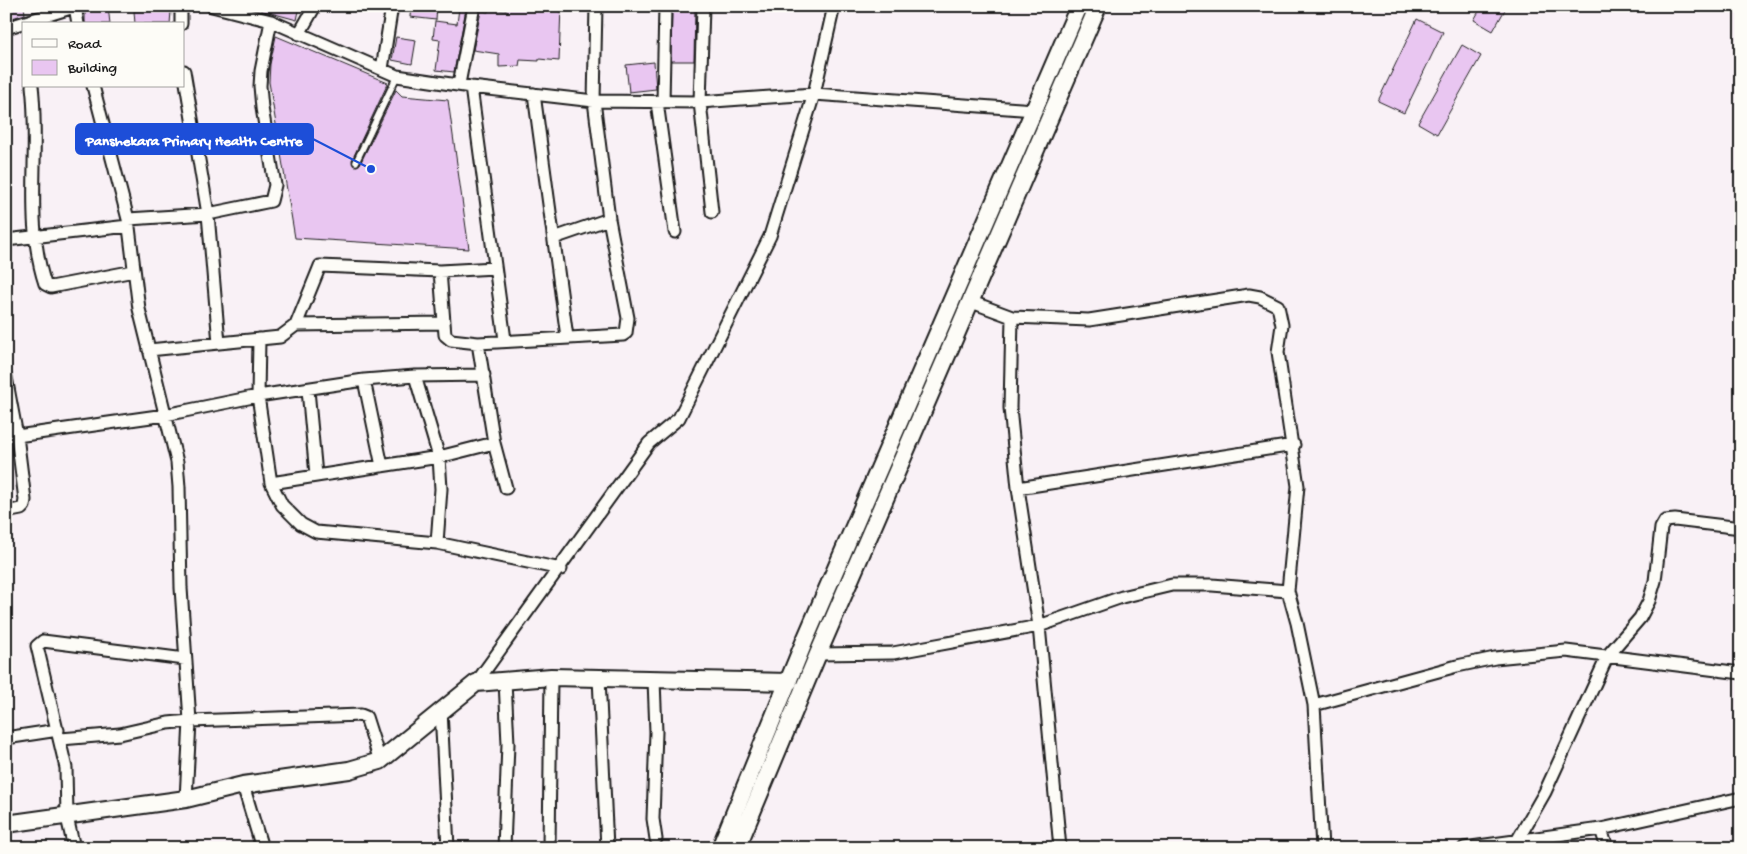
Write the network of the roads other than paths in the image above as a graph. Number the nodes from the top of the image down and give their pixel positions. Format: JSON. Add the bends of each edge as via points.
{"nodes":[{"id":1,"x":74,"y":6,"type":"edge"},
{"id":2,"x":181,"y":6,"type":"edge"},
{"id":3,"x":212,"y":6,"type":"edge"},
{"id":4,"x":315,"y":6,"type":"edge"},
{"id":5,"x":392,"y":6,"type":"edge"},
{"id":6,"x":474,"y":6,"type":"edge"},
{"id":7,"x":596,"y":6,"type":"edge"},
{"id":8,"x":664,"y":6,"type":"edge"},
{"id":9,"x":703,"y":6,"type":"edge"},
{"id":10,"x":834,"y":6,"type":"edge"},
{"id":11,"x":1079,"y":6,"type":"edge"},
{"id":12,"x":1098,"y":6,"type":"edge"},
{"id":13,"x":271,"y":21,"type":"junction"},
{"id":14,"x":40,"y":22,"type":"edge"},
{"id":15,"x":78,"y":22,"type":"edge"},
{"id":16,"x":181,"y":22,"type":"edge"},
{"id":17,"x":6,"y":28,"type":"edge"},
{"id":18,"x":22,"y":30,"type":"edge"},
{"id":19,"x":299,"y":34,"type":"junction"},
{"id":20,"x":382,"y":69,"type":"junction"},
{"id":21,"x":396,"y":76,"type":"junction"},
{"id":22,"x":185,"y":77,"type":"edge"},
{"id":23,"x":459,"y":84,"type":"junction"},
{"id":24,"x":471,"y":87,"type":"junction"},
{"id":25,"x":32,"y":88,"type":"edge"},
{"id":26,"x":94,"y":88,"type":"edge"},
{"id":27,"x":534,"y":94,"type":"junction"},
{"id":28,"x":814,"y":94,"type":"junction"},
{"id":29,"x":594,"y":101,"type":"junction"},
{"id":30,"x":660,"y":102,"type":"junction"},
{"id":31,"x":700,"y":102,"type":"junction"},
{"id":32,"x":1035,"y":110,"type":"junction"},
{"id":33,"x":356,"y":162,"type":"dead end"},
{"id":34,"x":712,"y":212,"type":"dead end"},
{"id":35,"x":208,"y":214,"type":"junction"},
{"id":36,"x":609,"y":219,"type":"junction"},
{"id":37,"x":128,"y":223,"type":"junction"},
{"id":38,"x":675,"y":232,"type":"dead end"},
{"id":39,"x":35,"y":235,"type":"junction"},
{"id":40,"x":554,"y":238,"type":"junction"},
{"id":41,"x":6,"y":240,"type":"edge"},
{"id":42,"x":495,"y":268,"type":"junction"},
{"id":43,"x":134,"y":271,"type":"junction"},
{"id":44,"x":440,"y":271,"type":"junction"},
{"id":45,"x":970,"y":302,"type":"junction"},
{"id":46,"x":1012,"y":318,"type":"junction"},
{"id":47,"x":444,"y":323,"type":"junction"},
{"id":48,"x":296,"y":324,"type":"junction"},
{"id":49,"x":567,"y":337,"type":"junction"},
{"id":50,"x":258,"y":339,"type":"junction"},
{"id":51,"x":505,"y":340,"type":"junction"},
{"id":52,"x":219,"y":343,"type":"junction"},
{"id":53,"x":478,"y":343,"type":"junction"},
{"id":54,"x":149,"y":350,"type":"junction"},
{"id":55,"x":484,"y":375,"type":"junction"},
{"id":56,"x":415,"y":376,"type":"junction"},
{"id":57,"x":6,"y":377,"type":"edge"},
{"id":58,"x":364,"y":380,"type":"junction"},
{"id":59,"x":308,"y":390,"type":"junction"},
{"id":60,"x":258,"y":396,"type":"junction"},
{"id":61,"x":165,"y":415,"type":"junction"},
{"id":62,"x":17,"y":436,"type":"junction"},
{"id":63,"x":494,"y":443,"type":"junction"},
{"id":64,"x":1294,"y":446,"type":"junction"},
{"id":65,"x":439,"y":457,"type":"junction"},
{"id":66,"x":382,"y":466,"type":"junction"},
{"id":67,"x":316,"y":475,"type":"junction"},
{"id":68,"x":271,"y":484,"type":"junction"},
{"id":69,"x":506,"y":488,"type":"dead end"},
{"id":70,"x":1018,"y":488,"type":"junction"},
{"id":71,"x":6,"y":512,"type":"edge"},
{"id":72,"x":1741,"y":528,"type":"edge"},
{"id":73,"x":437,"y":543,"type":"junction"},
{"id":74,"x":560,"y":569,"type":"junction"},
{"id":75,"x":1288,"y":591,"type":"junction"},
{"id":76,"x":1039,"y":626,"type":"junction"},
{"id":77,"x":818,"y":654,"type":"junction"},
{"id":78,"x":1608,"y":656,"type":"junction"},
{"id":79,"x":185,"y":659,"type":"junction"},
{"id":80,"x":1741,"y":673,"type":"edge"},
{"id":81,"x":551,"y":678,"type":"junction"},
{"id":82,"x":599,"y":678,"type":"junction"},
{"id":83,"x":654,"y":680,"type":"junction"},
{"id":84,"x":505,"y":681,"type":"junction"},
{"id":85,"x":789,"y":682,"type":"junction"},
{"id":86,"x":476,"y":683,"type":"junction"},
{"id":87,"x":1314,"y":705,"type":"junction"},
{"id":88,"x":441,"y":710,"type":"junction"},
{"id":89,"x":190,"y":721,"type":"junction"},
{"id":90,"x":59,"y":734,"type":"junction"},
{"id":91,"x":6,"y":738,"type":"edge"},
{"id":92,"x":380,"y":761,"type":"junction"},
{"id":93,"x":243,"y":785,"type":"junction"},
{"id":94,"x":1741,"y":798,"type":"edge"},
{"id":95,"x":186,"y":799,"type":"junction"},
{"id":96,"x":67,"y":817,"type":"junction"},
{"id":97,"x":6,"y":824,"type":"edge"},
{"id":98,"x":1601,"y":829,"type":"junction"},
{"id":99,"x":656,"y":839,"type":"dead end"},
{"id":100,"x":1509,"y":844,"type":"edge"},
{"id":101,"x":74,"y":848,"type":"edge"},
{"id":102,"x":262,"y":848,"type":"edge"},
{"id":103,"x":448,"y":848,"type":"edge"},
{"id":104,"x":504,"y":848,"type":"edge"},
{"id":105,"x":549,"y":848,"type":"edge"},
{"id":106,"x":607,"y":848,"type":"edge"},
{"id":107,"x":720,"y":848,"type":"edge"},
{"id":108,"x":737,"y":848,"type":"edge"},
{"id":109,"x":1060,"y":848,"type":"edge"},
{"id":110,"x":1322,"y":848,"type":"edge"},
{"id":111,"x":1464,"y":848,"type":"edge"},
{"id":112,"x":1607,"y":848,"type":"edge"}],
"edges":[{"from":1,"to":14,"type":"street"},
{"from":1,"to":15,"type":"street"},
{"from":2,"to":16,"type":"street"},
{"from":3,"to":13,"type":"street"},
{"from":4,"to":19,"type":"street"},
{"from":5,"to":20,"type":"street"},
{"from":6,"to":23,"type":"street"},
{"from":7,"to":29,"type":"street"},
{"from":8,"to":30,"type":"street"},
{"from":9,"to":31,"type":"street"},
{"from":10,"to":28,"type":"street"},
{"from":11,"to":32,"type":"street"},
{"from":12,"to":45,"type":"street"},
{"from":13,"to":19,"type":"street"},
{"from":13,"to":35,"type":"street","via":[[260,71],[260,86],[274,195],[265,203]]},
{"from":17,"to":18,"type":"street"},
{"from":19,"to":20,"type":"street"},
{"from":20,"to":21,"type":"street"},
{"from":21,"to":23,"type":"street"},
{"from":21,"to":33,"type":"lane"},
{"from":22,"to":35,"type":"street"},
{"from":23,"to":24,"type":"street"},
{"from":24,"to":27,"type":"street"},
{"from":24,"to":42,"type":"street"},
{"from":25,"to":39,"type":"street","via":[[36,139]]},
{"from":26,"to":37,"type":"street"},
{"from":27,"to":29,"type":"street"},
{"from":27,"to":40,"type":"street"},
{"from":28,"to":31,"type":"street"},
{"from":28,"to":32,"type":"street"},
{"from":28,"to":74,"type":"street","via":[[770,236],[680,418],[649,443]]},
{"from":29,"to":30,"type":"street"},
{"from":29,"to":36,"type":"street"},
{"from":30,"to":31,"type":"street"},
{"from":30,"to":38,"type":"street"},
{"from":31,"to":34,"type":"street"},
{"from":32,"to":85,"type":"street"},
{"from":35,"to":37,"type":"street"},
{"from":35,"to":52,"type":"street"},
{"from":36,"to":40,"type":"street"},
{"from":36,"to":49,"type":"street","via":[[628,328],[623,335]]},
{"from":37,"to":39,"type":"street"},
{"from":37,"to":43,"type":"street"},
{"from":39,"to":41,"type":"street"},
{"from":39,"to":43,"type":"street","via":[[41,274],[47,286]]},
{"from":40,"to":49,"type":"street"},
{"from":42,"to":44,"type":"street"},
{"from":42,"to":51,"type":"street"},
{"from":43,"to":54,"type":"street","via":[[138,309]]},
{"from":44,"to":47,"type":"street"},
{"from":44,"to":48,"type":"street","via":[[320,266]]},
{"from":45,"to":46,"type":"street"},
{"from":45,"to":77,"type":"street"},
{"from":46,"to":64,"type":"street","via":[[1089,320],[1249,295],[1269,300],[1278,306],[1281,316],[1278,352]]},
{"from":46,"to":70,"type":"street","via":[[1010,408]]},
{"from":47,"to":48,"type":"street"},
{"from":47,"to":53,"type":"street","via":[[447,338]]},
{"from":48,"to":50,"type":"street","via":[[280,337]]},
{"from":49,"to":51,"type":"street"},
{"from":50,"to":52,"type":"street"},
{"from":50,"to":60,"type":"street"},
{"from":51,"to":53,"type":"street"},
{"from":52,"to":54,"type":"street"},
{"from":53,"to":55,"type":"street"},
{"from":54,"to":61,"type":"street"},
{"from":55,"to":56,"type":"street"},
{"from":55,"to":63,"type":"street"},
{"from":56,"to":58,"type":"street"},
{"from":56,"to":65,"type":"street"},
{"from":57,"to":62,"type":"street"},
{"from":58,"to":59,"type":"street"},
{"from":58,"to":66,"type":"street"},
{"from":59,"to":60,"type":"street"},
{"from":59,"to":67,"type":"street"},
{"from":60,"to":61,"type":"street"},
{"from":60,"to":68,"type":"street"},
{"from":61,"to":62,"type":"street"},
{"from":61,"to":79,"type":"street","via":[[180,487]]},
{"from":62,"to":71,"type":"street","via":[[24,506]]},
{"from":63,"to":65,"type":"street"},
{"from":63,"to":69,"type":"street"},
{"from":64,"to":70,"type":"street"},
{"from":64,"to":75,"type":"street","via":[[1298,486]]},
{"from":65,"to":66,"type":"street"},
{"from":65,"to":73,"type":"street","via":[[441,489]]},
{"from":66,"to":67,"type":"street"},
{"from":67,"to":68,"type":"street"},
{"from":68,"to":73,"type":"street","via":[[282,505],[301,524],[316,532]]},
{"from":70,"to":76,"type":"street"},
{"from":72,"to":78,"type":"street","via":[[1675,520],[1665,522],[1661,528],[1655,581],[1649,601],[1640,618]]},
{"from":73,"to":74,"type":"street"},
{"from":74,"to":86,"type":"street"},
{"from":75,"to":76,"type":"street","via":[[1172,585],[1122,596]]},
{"from":75,"to":87,"type":"street"},
{"from":76,"to":77,"type":"street","via":[[893,653]]},
{"from":76,"to":109,"type":"street"},
{"from":77,"to":108,"type":"street"},
{"from":78,"to":80,"type":"street"},
{"from":78,"to":87,"type":"street","via":[[1566,651],[1495,658]]},
{"from":78,"to":100,"type":"street","via":[[1545,792]]},
{"from":79,"to":89,"type":"street"},
{"from":79,"to":90,"type":"street","via":[[44,641],[39,643],[37,650]]},
{"from":81,"to":82,"type":"street"},
{"from":81,"to":84,"type":"street"},
{"from":81,"to":105,"type":"street"},
{"from":82,"to":83,"type":"street"},
{"from":82,"to":106,"type":"street"},
{"from":83,"to":85,"type":"street"},
{"from":83,"to":99,"type":"street","via":[[653,819]]},
{"from":84,"to":86,"type":"street"},
{"from":84,"to":104,"type":"street","via":[[508,744]]},
{"from":85,"to":107,"type":"street"},
{"from":86,"to":88,"type":"street"},
{"from":87,"to":110,"type":"street"},
{"from":88,"to":92,"type":"street"},
{"from":88,"to":103,"type":"street"},
{"from":89,"to":90,"type":"street","via":[[120,734]]},
{"from":89,"to":92,"type":"street","via":[[364,716]]},
{"from":89,"to":95,"type":"street"},
{"from":90,"to":91,"type":"street"},
{"from":90,"to":96,"type":"street","via":[[66,768]]},
{"from":92,"to":93,"type":"street","via":[[349,770]]},
{"from":93,"to":95,"type":"street"},
{"from":93,"to":102,"type":"street"},
{"from":94,"to":98,"type":"street"},
{"from":95,"to":96,"type":"street"},
{"from":96,"to":97,"type":"street"},
{"from":96,"to":101,"type":"street"},
{"from":98,"to":100,"type":"street"},
{"from":98,"to":112,"type":"street"},
{"from":100,"to":111,"type":"street"}]}
